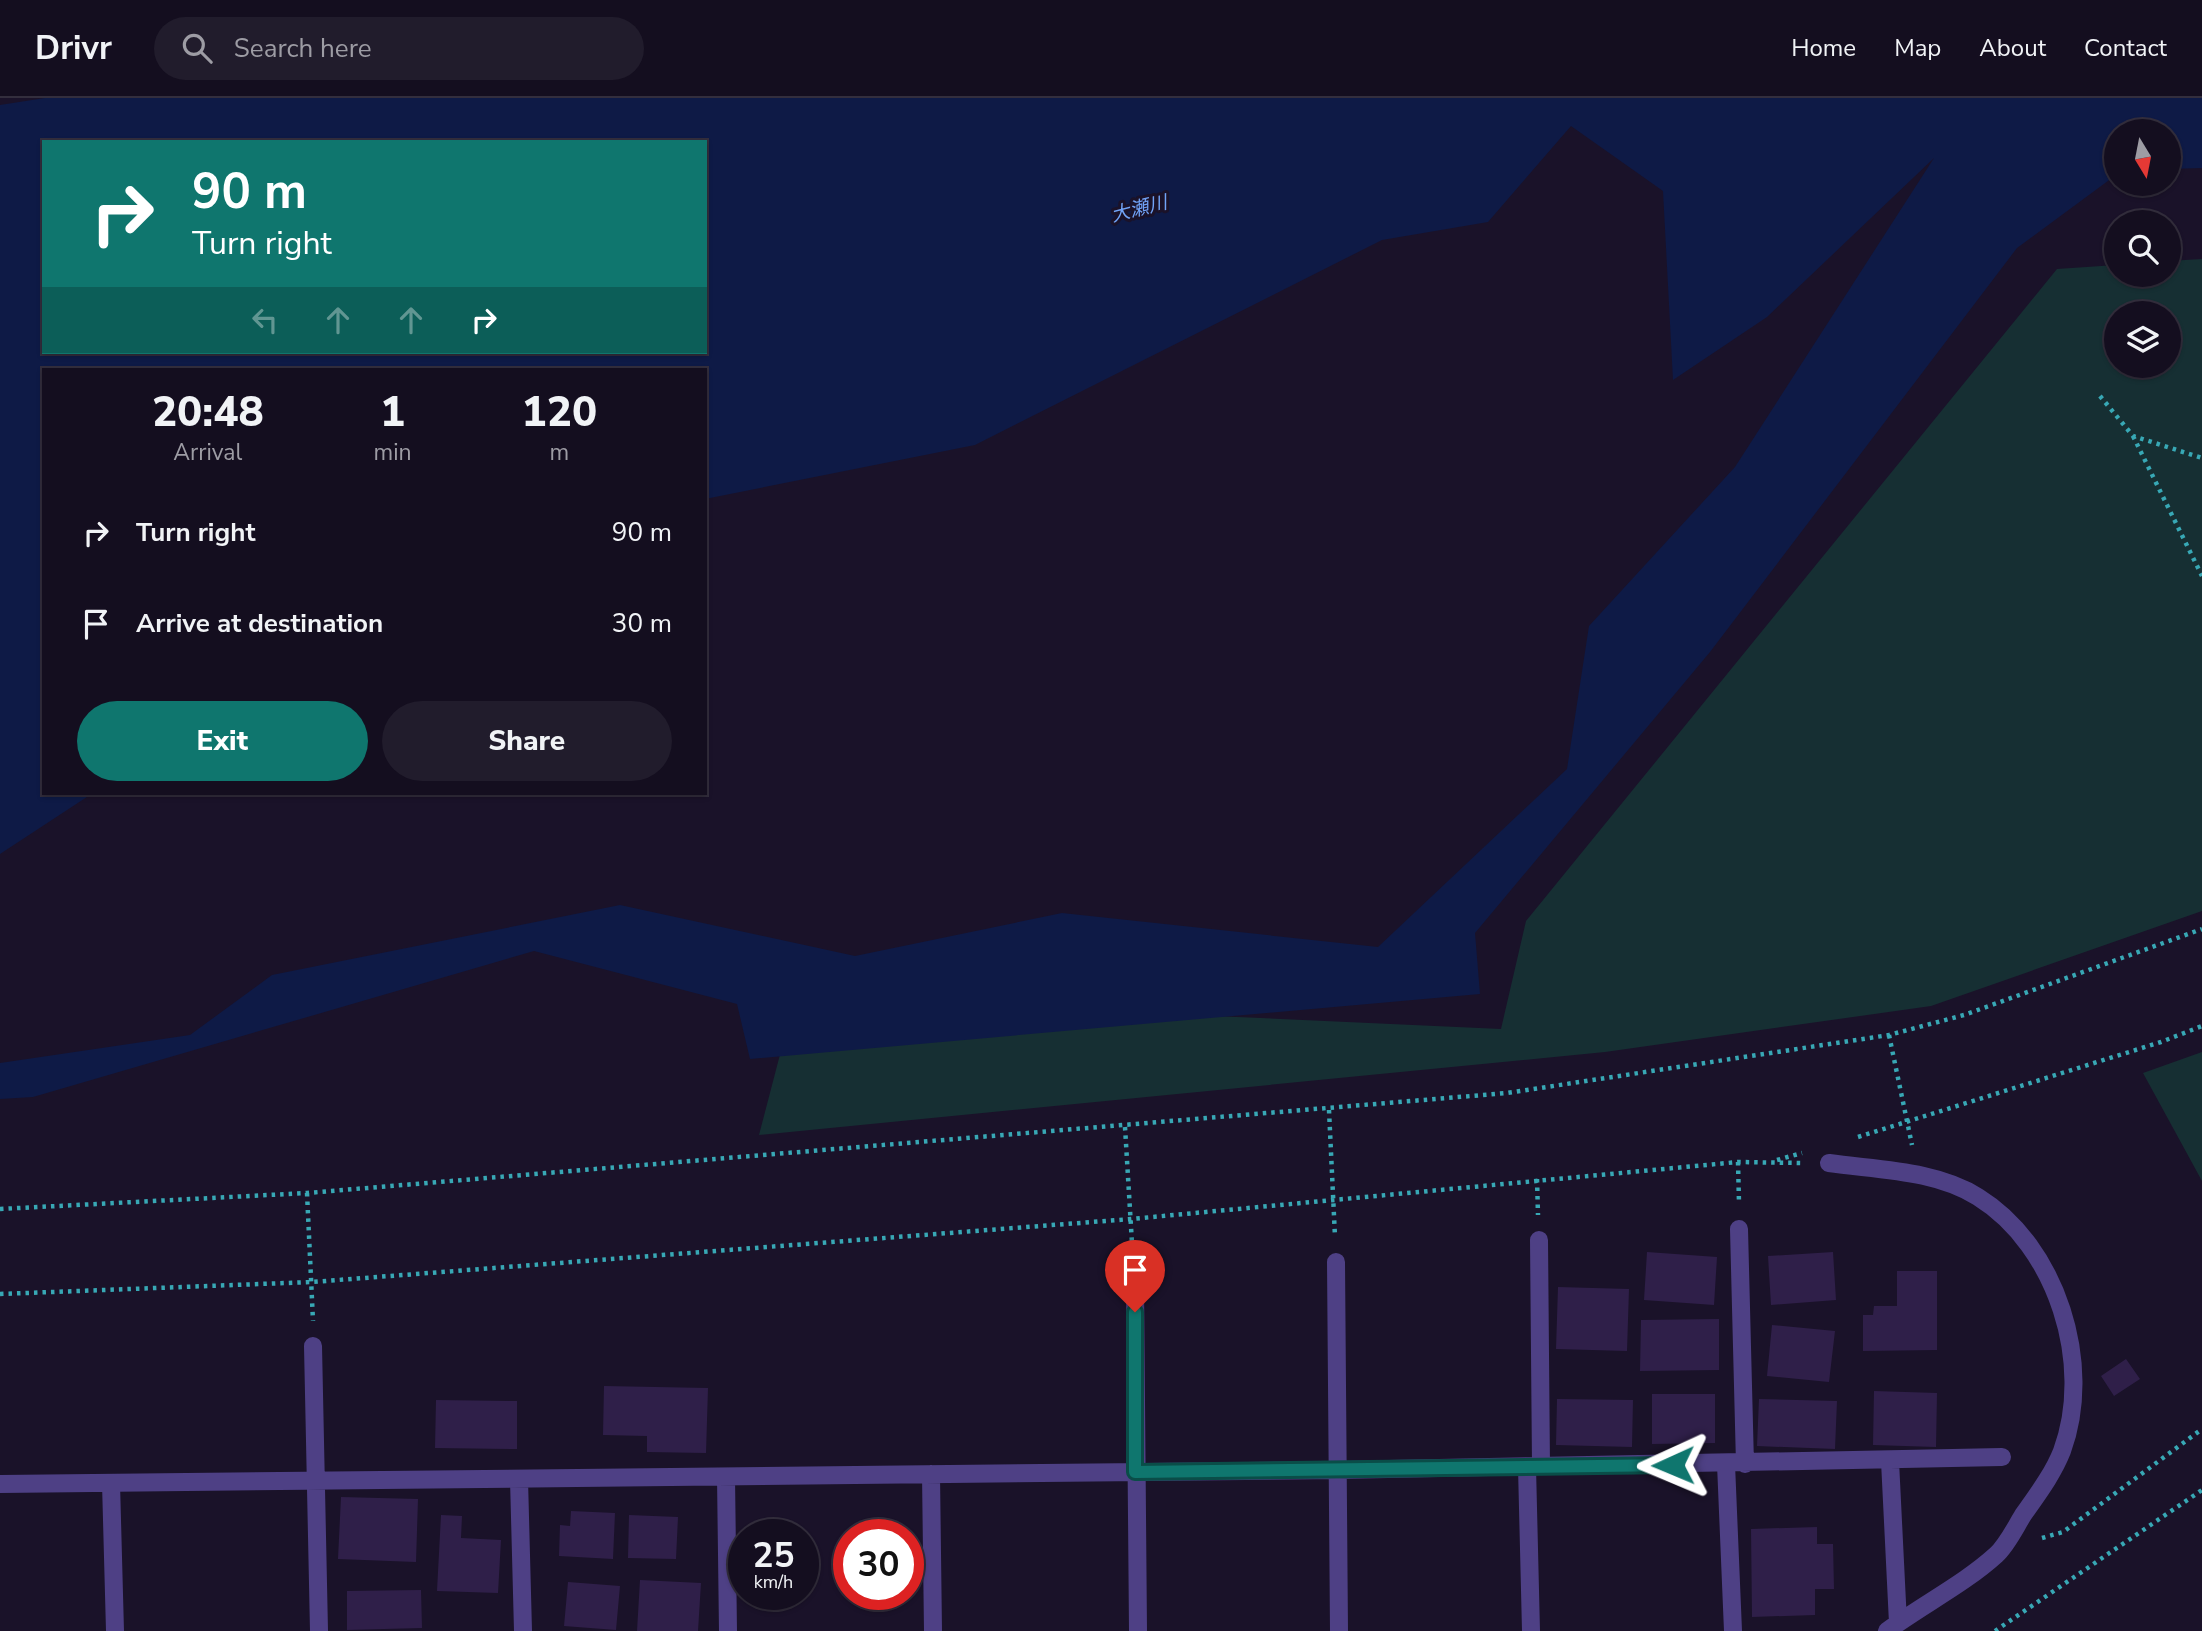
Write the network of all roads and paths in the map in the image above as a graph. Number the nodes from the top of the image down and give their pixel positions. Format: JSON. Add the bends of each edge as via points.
{"nodes":[{"id":1,"x":2100,"y":396,"type":"dead end"},
{"id":2,"x":2133,"y":436,"type":"junction"},
{"id":3,"x":2202,"y":458,"type":"edge"},
{"id":4,"x":2202,"y":576,"type":"edge"},
{"id":5,"x":2202,"y":929,"type":"edge"},
{"id":6,"x":2202,"y":1026,"type":"edge"},
{"id":7,"x":1889,"y":1035,"type":"junction"},
{"id":8,"x":1329,"y":1110,"type":"junction"},
{"id":9,"x":1907,"y":1123,"type":"junction"},
{"id":10,"x":1125,"y":1127,"type":"junction"},
{"id":11,"x":1845,"y":1141,"type":"dead end"},
{"id":12,"x":1807,"y":1152,"type":"dead end"},
{"id":13,"x":1738,"y":1161,"type":"junction"},
{"id":14,"x":1770,"y":1162,"type":"junction"},
{"id":15,"x":1829,"y":1163,"type":"joint"},
{"id":16,"x":1919,"y":1177,"type":"junction"},
{"id":17,"x":307,"y":1193,"type":"junction"},
{"id":18,"x":1333,"y":1200,"type":"junction"},
{"id":19,"x":0,"y":1209,"type":"edge"},
{"id":20,"x":1131,"y":1219,"type":"junction"},
{"id":21,"x":1739,"y":1229,"type":"joint"},
{"id":22,"x":1539,"y":1240,"type":"dead end"},
{"id":23,"x":1336,"y":1262,"type":"joint"},
{"id":24,"x":312,"y":1282,"type":"junction"},
{"id":25,"x":1135,"y":1285,"type":"joint"},
{"id":26,"x":0,"y":1294,"type":"edge"},
{"id":27,"x":313,"y":1346,"type":"joint"},
{"id":28,"x":2202,"y":1429,"type":"edge"},
{"id":29,"x":2001,"y":1457,"type":"dead end"},
{"id":30,"x":1889,"y":1461,"type":"junction"},
{"id":31,"x":1726,"y":1464,"type":"junction"},
{"id":32,"x":1745,"y":1464,"type":"junction"},
{"id":33,"x":1534,"y":1467,"type":"junction"},
{"id":34,"x":1338,"y":1470,"type":"junction"},
{"id":35,"x":1135,"y":1472,"type":"junction"},
{"id":36,"x":931,"y":1474,"type":"junction"},
{"id":37,"x":726,"y":1477,"type":"junction"},
{"id":38,"x":519,"y":1479,"type":"junction"},
{"id":39,"x":315,"y":1481,"type":"junction"},
{"id":40,"x":111,"y":1483,"type":"junction"},
{"id":41,"x":0,"y":1484,"type":"edge"},
{"id":42,"x":2202,"y":1490,"type":"edge"},
{"id":43,"x":1997,"y":1554,"type":"junction"},
{"id":44,"x":1893,"y":1627,"type":"edge"},
{"id":45,"x":115,"y":1631,"type":"edge"},
{"id":46,"x":319,"y":1631,"type":"edge"},
{"id":47,"x":523,"y":1631,"type":"edge"},
{"id":48,"x":728,"y":1631,"type":"edge"},
{"id":49,"x":933,"y":1631,"type":"edge"},
{"id":50,"x":1138,"y":1631,"type":"edge"},
{"id":51,"x":1339,"y":1631,"type":"edge"},
{"id":52,"x":1531,"y":1631,"type":"edge"},
{"id":53,"x":1733,"y":1631,"type":"edge"},
{"id":54,"x":1995,"y":1631,"type":"edge"}],
"edges":[{"from":1,"to":2,"type":"path"},
{"from":2,"to":3,"type":"path"},
{"from":2,"to":4,"type":"path"},
{"from":5,"to":7,"type":"path","via":[[1964,1015]]},
{"from":6,"to":9,"type":"path"},
{"from":7,"to":8,"type":"path","via":[[1507,1093]]},
{"from":7,"to":9,"type":"path"},
{"from":8,"to":10,"type":"path"},
{"from":8,"to":18,"type":"path"},
{"from":9,"to":11,"type":"path"},
{"from":9,"to":16,"type":"path"},
{"from":10,"to":17,"type":"path"},
{"from":10,"to":20,"type":"path"},
{"from":12,"to":14,"type":"path"},
{"from":13,"to":14,"type":"path"},
{"from":13,"to":18,"type":"path"},
{"from":13,"to":21,"type":"path"},
{"from":14,"to":15,"type":"path"},
{"from":15,"to":16,"type":"street"},
{"from":16,"to":43,"type":"street","via":[[1937,1179],[1978,1196],[2016,1227],[2046,1268],[2064,1317],[2072,1372],[2061,1452]]},
{"from":17,"to":19,"type":"path"},
{"from":17,"to":24,"type":"path"},
{"from":18,"to":20,"type":"path"},
{"from":18,"to":23,"type":"path"},
{"from":20,"to":24,"type":"path"},
{"from":20,"to":25,"type":"path"},
{"from":21,"to":32,"type":"street"},
{"from":22,"to":33,"type":"street"},
{"from":23,"to":34,"type":"street"},
{"from":24,"to":26,"type":"path"},
{"from":24,"to":27,"type":"path"},
{"from":25,"to":35,"type":"street"},
{"from":27,"to":39,"type":"street"},
{"from":28,"to":43,"type":"path","via":[[2063,1532]]},
{"from":29,"to":30,"type":"street"},
{"from":30,"to":32,"type":"street"},
{"from":30,"to":44,"type":"street"},
{"from":31,"to":32,"type":"street"},
{"from":31,"to":33,"type":"street"},
{"from":31,"to":53,"type":"street"},
{"from":33,"to":34,"type":"street"},
{"from":33,"to":52,"type":"street"},
{"from":34,"to":35,"type":"street"},
{"from":34,"to":51,"type":"street"},
{"from":35,"to":36,"type":"street"},
{"from":35,"to":50,"type":"street"},
{"from":36,"to":37,"type":"street"},
{"from":36,"to":49,"type":"street"},
{"from":37,"to":38,"type":"street"},
{"from":37,"to":48,"type":"street"},
{"from":38,"to":39,"type":"street"},
{"from":38,"to":47,"type":"street"},
{"from":39,"to":40,"type":"street"},
{"from":39,"to":46,"type":"street"},
{"from":40,"to":41,"type":"street"},
{"from":40,"to":45,"type":"street"},
{"from":42,"to":54,"type":"path"},
{"from":43,"to":44,"type":"street"}]}
